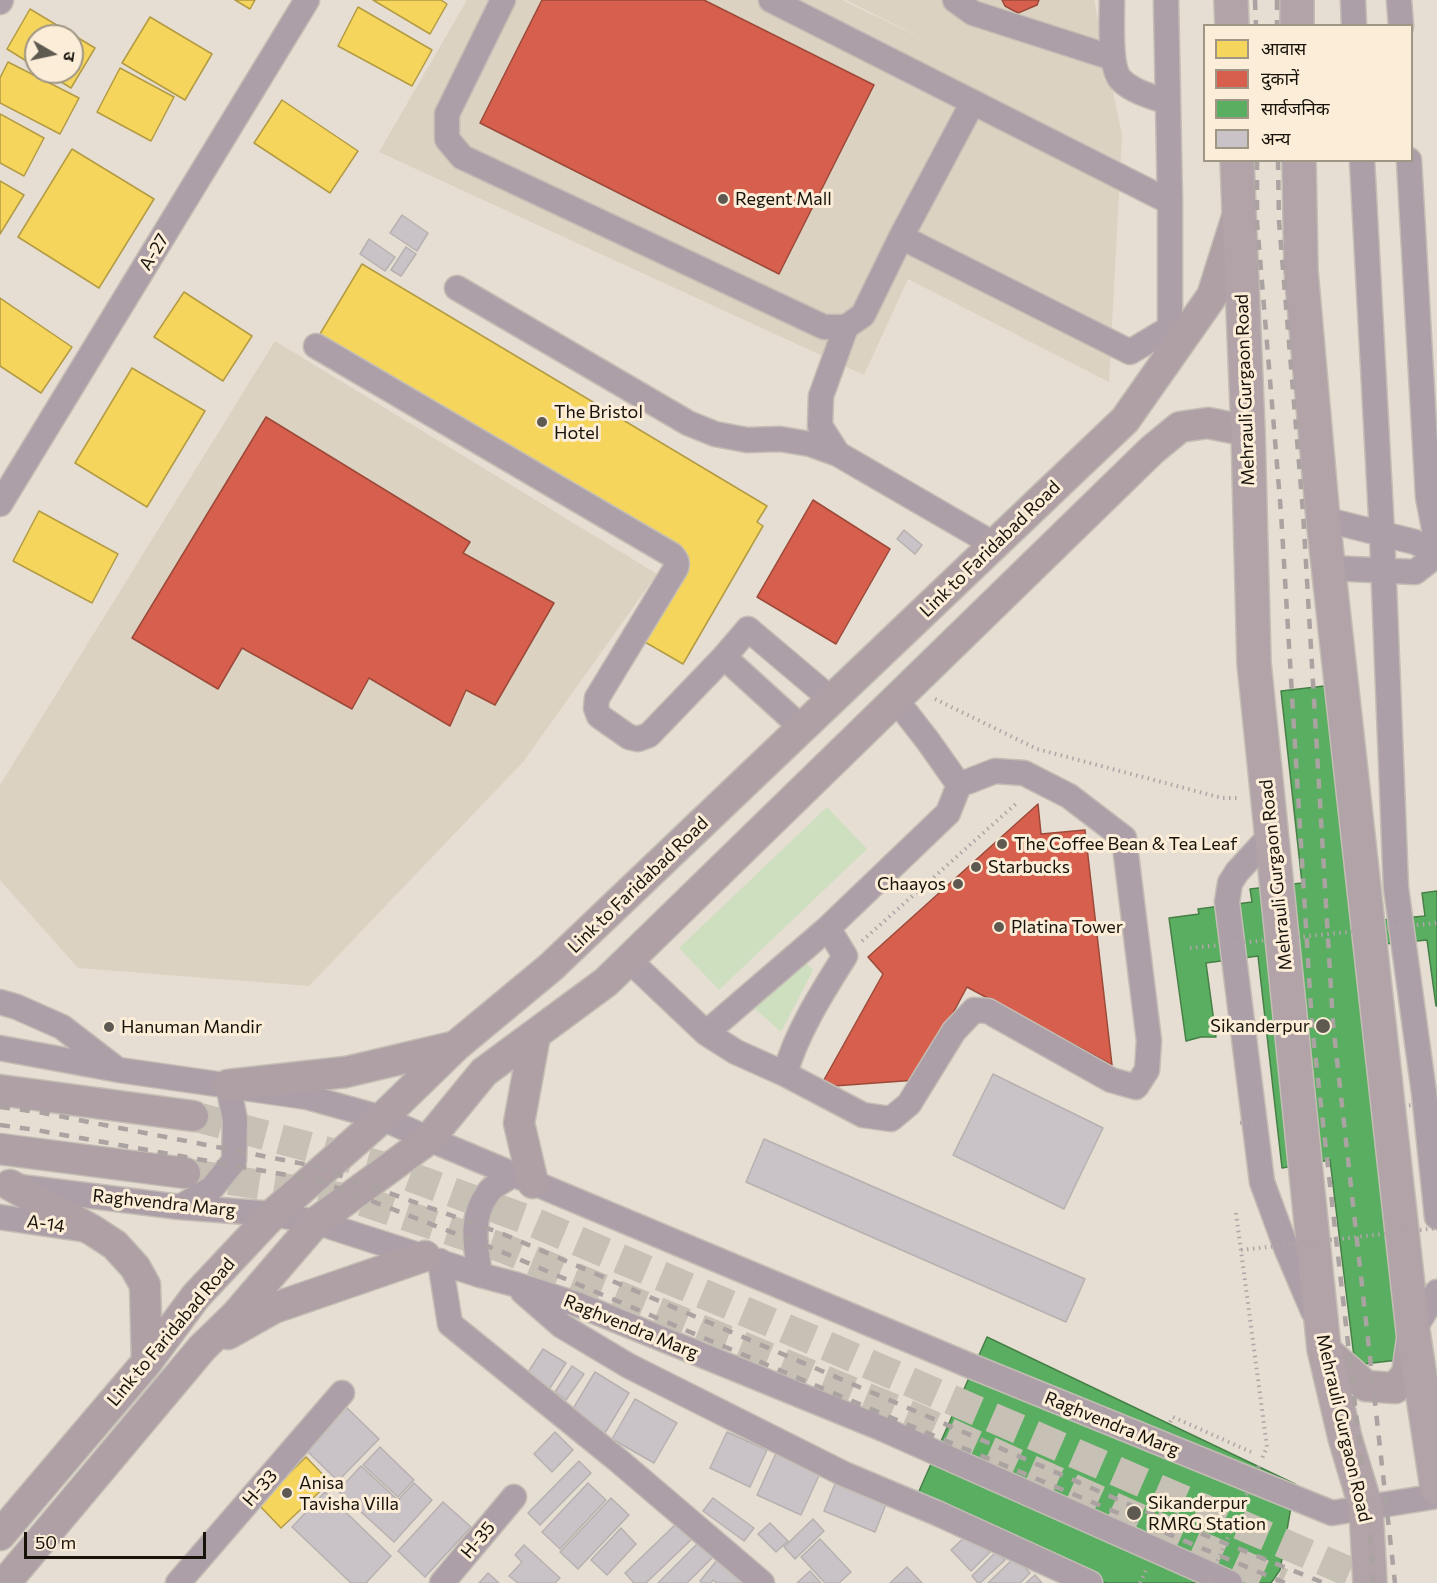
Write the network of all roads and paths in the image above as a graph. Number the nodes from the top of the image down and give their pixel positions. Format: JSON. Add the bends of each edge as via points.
{"nodes":[{"id":1,"x":307,"y":0,"type":"edge"},
{"id":2,"x":503,"y":0,"type":"edge"},
{"id":3,"x":771,"y":0,"type":"edge"},
{"id":4,"x":956,"y":0,"type":"edge"},
{"id":5,"x":1112,"y":0,"type":"edge"},
{"id":6,"x":1166,"y":0,"type":"edge"},
{"id":7,"x":1231,"y":0,"type":"edge"},
{"id":8,"x":1297,"y":0,"type":"edge"},
{"id":9,"x":1353,"y":0,"type":"edge"},
{"id":10,"x":1399,"y":0,"type":"edge"},
{"id":11,"x":1232,"y":24,"type":"edge"},
{"id":12,"x":1297,"y":24,"type":"edge"},
{"id":13,"x":1354,"y":24,"type":"edge"},
{"id":14,"x":1401,"y":24,"type":"edge"},
{"id":15,"x":1113,"y":58,"type":"junction"},
{"id":16,"x":973,"y":102,"type":"junction"},
{"id":17,"x":1168,"y":102,"type":"junction"},
{"id":18,"x":1237,"y":162,"type":"edge"},
{"id":19,"x":1299,"y":162,"type":"edge"},
{"id":20,"x":1362,"y":162,"type":"edge"},
{"id":21,"x":1408,"y":162,"type":"edge"},
{"id":22,"x":1170,"y":202,"type":"junction"},
{"id":23,"x":1239,"y":212,"type":"junction"},
{"id":24,"x":901,"y":237,"type":"junction"},
{"id":25,"x":458,"y":288,"type":"dead end"},
{"id":26,"x":846,"y":327,"type":"junction"},
{"id":27,"x":1170,"y":328,"type":"junction"},
{"id":28,"x":316,"y":346,"type":"dead end"},
{"id":29,"x":1170,"y":358,"type":"junction"},
{"id":30,"x":1248,"y":431,"type":"junction"},
{"id":31,"x":838,"y":454,"type":"junction"},
{"id":32,"x":0,"y":504,"type":"edge"},
{"id":33,"x":1323,"y":519,"type":"junction"},
{"id":34,"x":1382,"y":534,"type":"junction"},
{"id":35,"x":1437,"y":544,"type":"edge"},
{"id":36,"x":994,"y":545,"type":"junction"},
{"id":37,"x":1437,"y":554,"type":"edge"},
{"id":38,"x":1329,"y":568,"type":"junction"},
{"id":39,"x":1383,"y":570,"type":"junction"},
{"id":40,"x":724,"y":657,"type":"junction"},
{"id":41,"x":903,"y":693,"type":"junction"},
{"id":42,"x":832,"y":700,"type":"junction"},
{"id":43,"x":802,"y":728,"type":"junction"},
{"id":44,"x":959,"y":785,"type":"junction"},
{"id":45,"x":1268,"y":798,"type":"junction"},
{"id":46,"x":1018,"y":802,"type":"dead end"},
{"id":47,"x":1272,"y":834,"type":"junction"},
{"id":48,"x":1437,"y":923,"type":"edge"},
{"id":49,"x":828,"y":927,"type":"junction"},
{"id":50,"x":1190,"y":948,"type":"dead end"},
{"id":51,"x":845,"y":956,"type":"junction"},
{"id":52,"x":628,"y":960,"type":"junction"},
{"id":53,"x":0,"y":1002,"type":"edge"},
{"id":54,"x":706,"y":1033,"type":"junction"},
{"id":55,"x":535,"y":1035,"type":"junction"},
{"id":56,"x":457,"y":1045,"type":"junction"},
{"id":57,"x":0,"y":1048,"type":"edge"},
{"id":58,"x":119,"y":1070,"type":"junction"},
{"id":59,"x":785,"y":1074,"type":"junction"},
{"id":60,"x":228,"y":1085,"type":"junction"},
{"id":61,"x":0,"y":1090,"type":"edge"},
{"id":62,"x":1437,"y":1103,"type":"edge"},
{"id":63,"x":1403,"y":1106,"type":"dead end"},
{"id":64,"x":193,"y":1116,"type":"tunnel mouth"},
{"id":65,"x":382,"y":1118,"type":"junction"},
{"id":66,"x":1269,"y":1120,"type":"dead end"},
{"id":67,"x":1240,"y":1123,"type":"dead end"},
{"id":68,"x":429,"y":1139,"type":"junction"},
{"id":69,"x":0,"y":1149,"type":"edge"},
{"id":70,"x":185,"y":1173,"type":"tunnel mouth"},
{"id":71,"x":524,"y":1179,"type":"junction"},
{"id":72,"x":5,"y":1185,"type":"edge"},
{"id":73,"x":180,"y":1207,"type":"junction"},
{"id":74,"x":1236,"y":1213,"type":"dead end"},
{"id":75,"x":273,"y":1214,"type":"junction"},
{"id":76,"x":0,"y":1217,"type":"edge"},
{"id":77,"x":1437,"y":1217,"type":"edge"},
{"id":78,"x":316,"y":1222,"type":"junction"},
{"id":79,"x":1437,"y":1228,"type":"edge"},
{"id":80,"x":92,"y":1230,"type":"junction"},
{"id":81,"x":1241,"y":1250,"type":"junction"},
{"id":82,"x":433,"y":1259,"type":"junction"},
{"id":83,"x":480,"y":1275,"type":"junction"},
{"id":84,"x":514,"y":1284,"type":"junction"},
{"id":85,"x":1437,"y":1292,"type":"edge"},
{"id":86,"x":1413,"y":1330,"type":"junction"},
{"id":87,"x":1323,"y":1340,"type":"junction"},
{"id":88,"x":202,"y":1348,"type":"junction"},
{"id":89,"x":147,"y":1362,"type":"junction"},
{"id":90,"x":342,"y":1393,"type":"dead end"},
{"id":91,"x":1437,"y":1488,"type":"edge"},
{"id":92,"x":1437,"y":1496,"type":"edge"},
{"id":93,"x":514,"y":1497,"type":"dead end"},
{"id":94,"x":1366,"y":1508,"type":"junction"},
{"id":95,"x":0,"y":1535,"type":"edge"},
{"id":96,"x":1147,"y":1566,"type":"dead end"},
{"id":97,"x":5,"y":1583,"type":"edge"},
{"id":98,"x":178,"y":1583,"type":"edge"},
{"id":99,"x":442,"y":1583,"type":"edge"},
{"id":100,"x":762,"y":1583,"type":"edge"},
{"id":101,"x":1090,"y":1583,"type":"edge"},
{"id":102,"x":1140,"y":1583,"type":"edge"},
{"id":103,"x":1208,"y":1583,"type":"edge"},
{"id":104,"x":1230,"y":1583,"type":"edge"},
{"id":105,"x":1370,"y":1583,"type":"edge"}],
"edges":[{"from":1,"to":32,"type":"street","name":"A-27"},
{"from":2,"to":26,"type":"street","via":[[447,114],[447,139],[462,157],[824,327]]},
{"from":3,"to":16,"type":"street"},
{"from":4,"to":15,"type":"street","via":[[973,13]]},
{"from":5,"to":15,"type":"street"},
{"from":6,"to":17,"type":"street"},
{"from":7,"to":11,"type":"highway"},
{"from":8,"to":12,"type":"highway"},
{"from":9,"to":13,"type":"street"},
{"from":10,"to":14,"type":"street"},
{"from":15,"to":17,"type":"street","via":[[1119,79],[1137,91]]},
{"from":16,"to":22,"type":"street"},
{"from":16,"to":24,"type":"street"},
{"from":17,"to":22,"type":"street"},
{"from":18,"to":23,"type":"highway","name":"Mehrauli Gurgaon Road"},
{"from":19,"to":33,"type":"highway","via":[[1301,271]]},
{"from":20,"to":34,"type":"street"},
{"from":21,"to":35,"type":"street","via":[[1428,497]]},
{"from":22,"to":27,"type":"street"},
{"from":23,"to":29,"type":"main road","name":"Link to Faridabad Road","via":[[1212,296]]},
{"from":23,"to":30,"type":"highway","name":"Mehrauli Gurgaon Road"},
{"from":24,"to":26,"type":"street","via":[[863,315]]},
{"from":24,"to":27,"type":"street","via":[[1130,352]]},
{"from":25,"to":31,"type":"street","via":[[688,423],[715,434],[747,440],[780,439]]},
{"from":26,"to":31,"type":"street","via":[[821,396],[820,426]]},
{"from":27,"to":29,"type":"street"},
{"from":28,"to":40,"type":"street","via":[[672,555],[676,568],[597,698],[599,716],[629,737],[649,735]]},
{"from":29,"to":36,"type":"main road","name":"Link to Faridabad Road","via":[[1125,420]]},
{"from":30,"to":41,"type":"main road","name":"Link to Faridabad Road","via":[[1208,423],[1180,427]]},
{"from":30,"to":45,"type":"highway","name":"Mehrauli Gurgaon Road","via":[[1254,663]]},
{"from":31,"to":36,"type":"street"},
{"from":33,"to":34,"type":"street"},
{"from":33,"to":38,"type":"highway"},
{"from":34,"to":37,"type":"street"},
{"from":34,"to":39,"type":"street"},
{"from":36,"to":42,"type":"main road","name":"Link to Faridabad Road"},
{"from":37,"to":39,"type":"street","via":[[1415,572]]},
{"from":38,"to":39,"type":"street"},
{"from":38,"to":86,"type":"highway"},
{"from":39,"to":77,"type":"street","via":[[1396,888]]},
{"from":40,"to":42,"type":"street","via":[[748,629]]},
{"from":40,"to":43,"type":"street"},
{"from":41,"to":44,"type":"street","via":[[928,741]]},
{"from":41,"to":45,"type":"path","via":[[1037,749],[1222,798]]},
{"from":41,"to":52,"type":"main road","name":"Link to Faridabad Road"},
{"from":42,"to":43,"type":"main road","name":"Link to Faridabad Road"},
{"from":43,"to":56,"type":"main road","name":"Link to Faridabad Road","via":[[551,967]]},
{"from":44,"to":49,"type":"street","via":[[948,813]]},
{"from":44,"to":59,"type":"street","via":[[995,771],[1024,773],[1069,796],[1124,838],[1149,1041],[1147,1070],[1136,1087],[1111,1080],[988,1011],[974,1010],[954,1031],[909,1104],[891,1119],[864,1115]]},
{"from":45,"to":47,"type":"highway","name":"Mehrauli Gurgaon Road"},
{"from":46,"to":51,"type":"path"},
{"from":47,"to":87,"type":"highway","name":"Mehrauli Gurgaon Road"},
{"from":47,"to":87,"type":"street","via":[[1237,872],[1227,902],[1262,1182]]},
{"from":48,"to":50,"type":"path","bridge":true},
{"from":49,"to":51,"type":"street"},
{"from":49,"to":54,"type":"street"},
{"from":51,"to":59,"type":"street","via":[[791,1053]]},
{"from":52,"to":54,"type":"street"},
{"from":52,"to":55,"type":"main road","name":"Link to Faridabad Road","via":[[606,982]]},
{"from":53,"to":58,"type":"street","via":[[62,1027]]},
{"from":54,"to":59,"type":"street","via":[[736,1052]]},
{"from":55,"to":68,"type":"main road","name":"Link to Faridabad Road","via":[[484,1072]]},
{"from":55,"to":71,"type":"main road","via":[[519,1123]]},
{"from":56,"to":60,"type":"main road","via":[[346,1072]]},
{"from":56,"to":65,"type":"main road","name":"Link to Faridabad Road"},
{"from":57,"to":58,"type":"street"},
{"from":58,"to":60,"type":"street"},
{"from":60,"to":65,"type":"street","via":[[307,1097]]},
{"from":60,"to":73,"type":"street","via":[[235,1120],[234,1161],[212,1188]]},
{"from":61,"to":64,"type":"main road"},
{"from":62,"to":63,"type":"path","bridge":true},
{"from":65,"to":68,"type":"street","name":"Raghvendra Marg"},
{"from":65,"to":75,"type":"main road","name":"Link to Faridabad Road"},
{"from":66,"to":67,"type":"path","bridge":true},
{"from":68,"to":71,"type":"street","name":"Raghvendra Marg"},
{"from":68,"to":78,"type":"main road","name":"Link to Faridabad Road"},
{"from":69,"to":70,"type":"main road"},
{"from":71,"to":83,"type":"street","via":[[488,1192],[478,1214],[474,1237]]},
{"from":71,"to":94,"type":"street","name":"Raghvendra Marg","via":[[1332,1513]]},
{"from":72,"to":73,"type":"street","name":"Raghvendra Marg"},
{"from":72,"to":80,"type":"main road"},
{"from":73,"to":75,"type":"street","name":"Raghvendra Marg"},
{"from":74,"to":81,"type":"path"},
{"from":75,"to":78,"type":"street","name":"Raghvendra Marg"},
{"from":75,"to":89,"type":"main road","name":"Link to Faridabad Road","via":[[196,1296]]},
{"from":76,"to":80,"type":"street","name":"A-14"},
{"from":78,"to":82,"type":"street","name":"Raghvendra Marg"},
{"from":78,"to":88,"type":"main road","name":"Link to Faridabad Road","via":[[236,1315]]},
{"from":79,"to":81,"type":"path","bridge":true},
{"from":80,"to":89,"type":"main road","via":[[115,1245],[145,1285]]},
{"from":81,"to":103,"type":"path","bridge":true,"via":[[1267,1447]]},
{"from":82,"to":83,"type":"street","name":"Raghvendra Marg"},
{"from":82,"to":88,"type":"main road","via":[[338,1285],[274,1308]]},
{"from":82,"to":100,"type":"street","via":[[450,1324]]},
{"from":83,"to":84,"type":"street","name":"Raghvendra Marg"},
{"from":84,"to":101,"type":"street","via":[[562,1326],[629,1366],[844,1474]]},
{"from":84,"to":104,"type":"street","name":"Raghvendra Marg","via":[[579,1305],[883,1429]]},
{"from":85,"to":86,"type":"street"},
{"from":86,"to":87,"type":"main road","via":[[1407,1374],[1395,1388],[1366,1386]]},
{"from":86,"to":91,"type":"highway"},
{"from":87,"to":94,"type":"highway","name":"Mehrauli Gurgaon Road"},
{"from":88,"to":97,"type":"main road","name":"Link to Faridabad Road"},
{"from":89,"to":95,"type":"main road","name":"Link to Faridabad Road"},
{"from":90,"to":98,"type":"street","name":"H-33"},
{"from":92,"to":94,"type":"street","name":"Raghvendra Marg"},
{"from":93,"to":99,"type":"street","name":"H-35"},
{"from":94,"to":105,"type":"highway","name":"Mehrauli Gurgaon Road"},
{"from":96,"to":102,"type":"path"}]}
